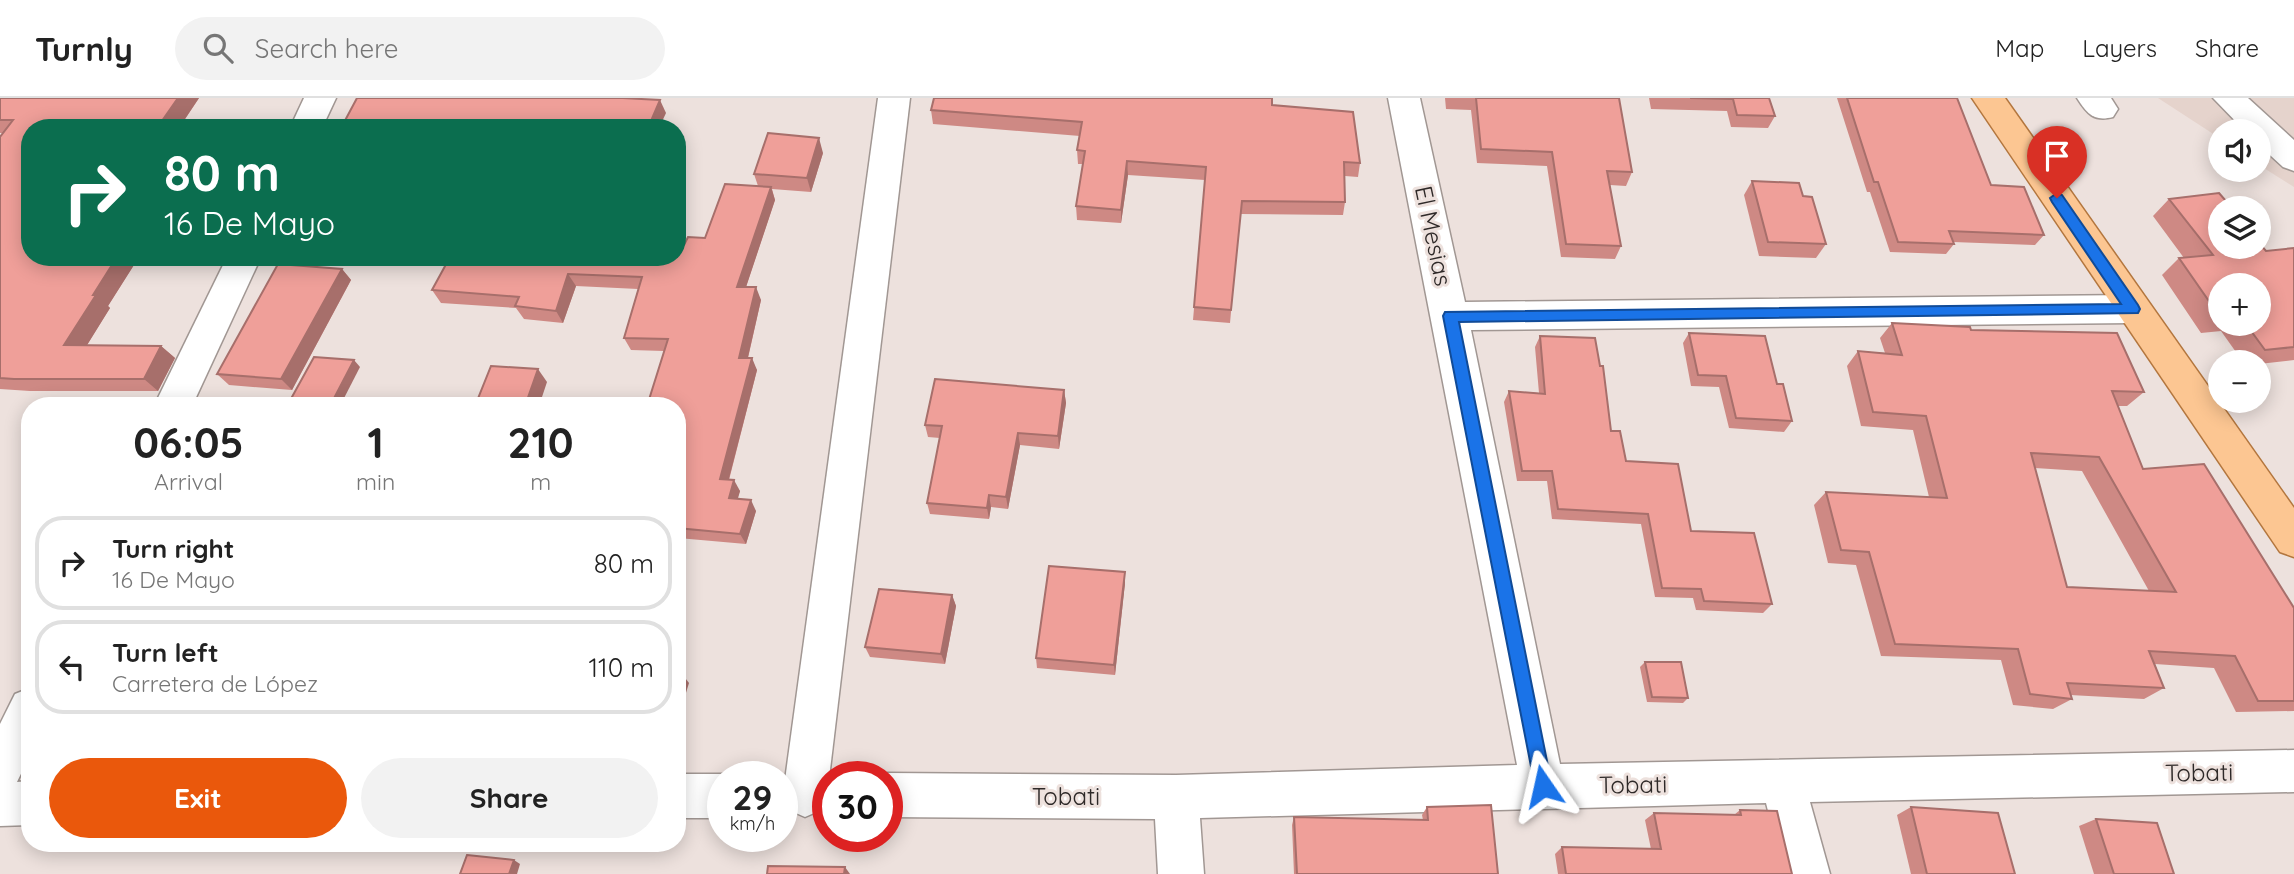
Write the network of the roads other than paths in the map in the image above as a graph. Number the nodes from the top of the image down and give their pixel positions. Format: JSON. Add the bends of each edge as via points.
{"nodes":[{"id":1,"x":320,"y":98,"type":"edge"},
{"id":2,"x":894,"y":98,"type":"edge"},
{"id":3,"x":1404,"y":98,"type":"edge"},
{"id":4,"x":1988,"y":98,"type":"edge"},
{"id":5,"x":2229,"y":98,"type":"edge"},
{"id":6,"x":310,"y":119,"type":"edge"},
{"id":7,"x":2294,"y":159,"type":"edge"},
{"id":8,"x":240,"y":266,"type":"edge"},
{"id":9,"x":2133,"y":309,"type":"junction"},
{"id":10,"x":1450,"y":316,"type":"junction"},
{"id":11,"x":177,"y":397,"type":"edge"},
{"id":12,"x":2294,"y":540,"type":"edge"},
{"id":13,"x":21,"y":727,"type":"edge"},
{"id":14,"x":0,"y":770,"type":"edge"},
{"id":15,"x":2294,"y":771,"type":"edge"},
{"id":16,"x":1783,"y":783,"type":"junction"},
{"id":17,"x":1543,"y":786,"type":"junction"},
{"id":18,"x":805,"y":795,"type":"edge"},
{"id":19,"x":903,"y":795,"type":"edge"},
{"id":20,"x":686,"y":796,"type":"edge"},
{"id":21,"x":707,"y":796,"type":"edge"},
{"id":22,"x":1176,"y":797,"type":"junction"},
{"id":23,"x":21,"y":803,"type":"edge"},
{"id":24,"x":0,"y":804,"type":"edge"},
{"id":25,"x":1181,"y":874,"type":"edge"},
{"id":26,"x":1807,"y":874,"type":"edge"}],
"edges":[{"from":1,"to":6,"type":"street"},
{"from":2,"to":18,"type":"street"},
{"from":3,"to":10,"type":"street","name":"El Mesias"},
{"from":4,"to":9,"type":"main road"},
{"from":5,"to":7,"type":"street"},
{"from":8,"to":11,"type":"street"},
{"from":9,"to":10,"type":"street"},
{"from":9,"to":12,"type":"main road"},
{"from":10,"to":17,"type":"street","name":"El Mesias"},
{"from":13,"to":14,"type":"street"},
{"from":15,"to":16,"type":"street","name":"Tobati"},
{"from":16,"to":17,"type":"street","name":"Tobati"},
{"from":16,"to":26,"type":"street"},
{"from":17,"to":22,"type":"street","name":"Tobati"},
{"from":19,"to":22,"type":"street","name":"Tobati"},
{"from":20,"to":21,"type":"street"},
{"from":22,"to":25,"type":"street"},
{"from":23,"to":24,"type":"street"}]}
